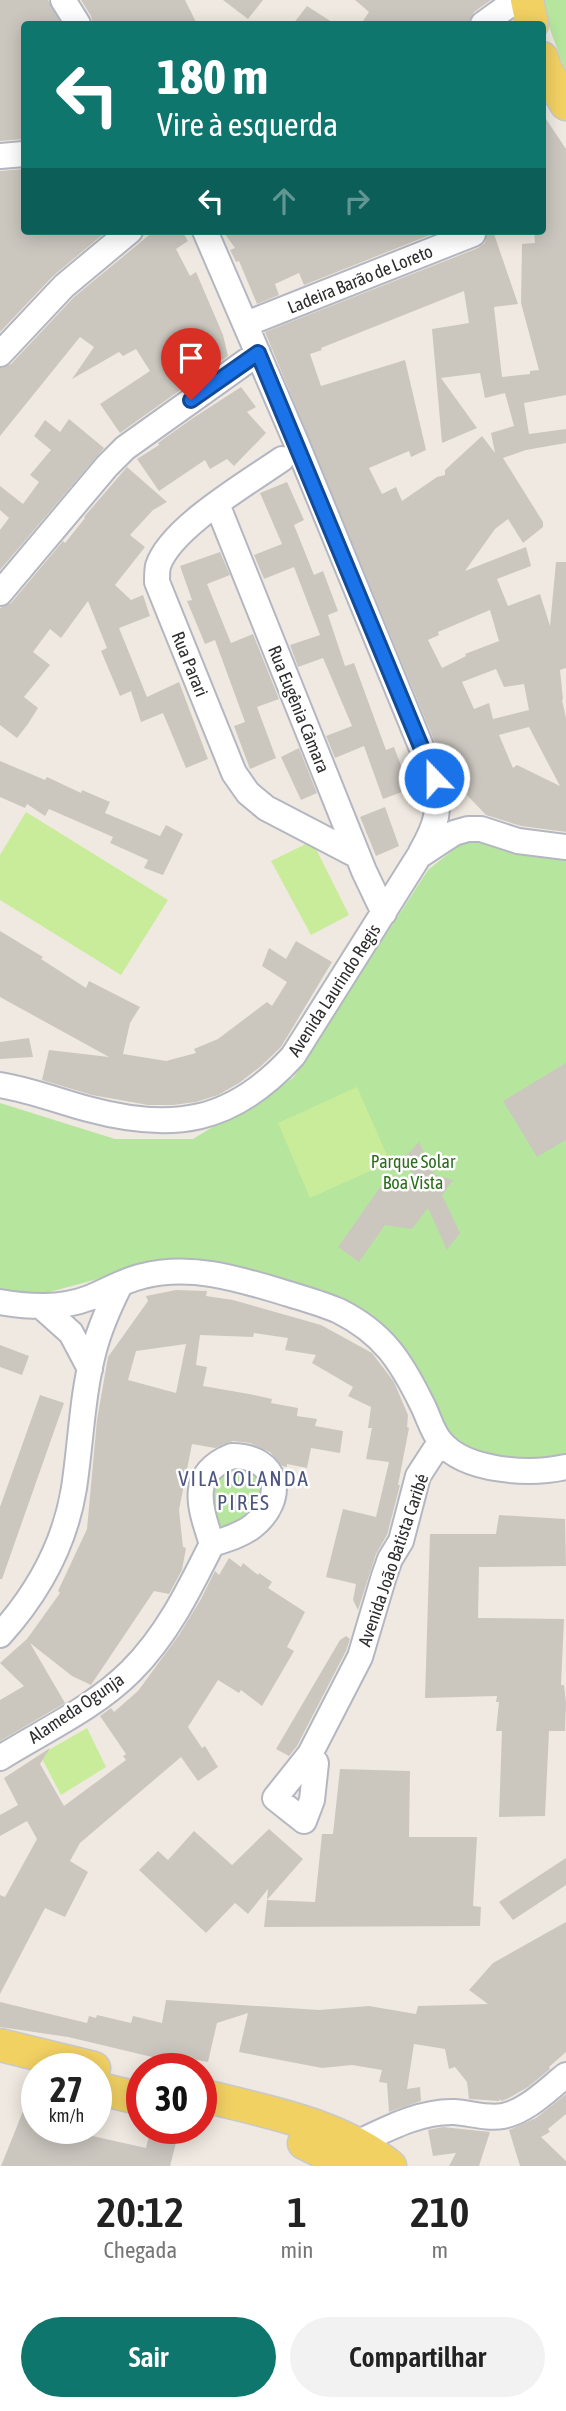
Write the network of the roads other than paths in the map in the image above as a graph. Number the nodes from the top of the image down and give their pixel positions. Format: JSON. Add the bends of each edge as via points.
{"nodes":[{"id":1,"x":63,"y":0,"type":"edge"},
{"id":2,"x":520,"y":0,"type":"edge"},
{"id":3,"x":527,"y":0,"type":"edge"},
{"id":4,"x":76,"y":21,"type":"edge"},
{"id":5,"x":487,"y":21,"type":"edge"},
{"id":6,"x":531,"y":21,"type":"edge"},
{"id":7,"x":546,"y":69,"type":"edge"},
{"id":8,"x":566,"y":104,"type":"edge"},
{"id":9,"x":21,"y":154,"type":"edge"},
{"id":10,"x":0,"y":156,"type":"edge"},
{"id":11,"x":125,"y":235,"type":"edge"},
{"id":12,"x":211,"y":235,"type":"edge"},
{"id":13,"x":470,"y":235,"type":"edge"},
{"id":14,"x":246,"y":324,"type":"junction"},
{"id":15,"x":258,"y":353,"type":"junction"},
{"id":16,"x":0,"y":354,"type":"edge"},
{"id":17,"x":282,"y":459,"type":"dead end"},
{"id":18,"x":217,"y":504,"type":"junction"},
{"id":19,"x":0,"y":593,"type":"edge"},
{"id":20,"x":434,"y":778,"type":"junction"},
{"id":21,"x":481,"y":829,"type":"junction"},
{"id":22,"x":566,"y":847,"type":"edge"},
{"id":23,"x":358,"y":856,"type":"junction"},
{"id":24,"x":419,"y":856,"type":"junction"},
{"id":25,"x":384,"y":913,"type":"junction"},
{"id":26,"x":0,"y":1085,"type":"edge"},
{"id":27,"x":120,"y":1284,"type":"junction"},
{"id":28,"x":0,"y":1302,"type":"edge"},
{"id":29,"x":42,"y":1307,"type":"junction"},
{"id":30,"x":90,"y":1369,"type":"junction"},
{"id":31,"x":440,"y":1442,"type":"junction"},
{"id":32,"x":566,"y":1467,"type":"edge"},
{"id":33,"x":212,"y":1544,"type":"dead end"},
{"id":34,"x":0,"y":1634,"type":"edge"},
{"id":35,"x":310,"y":1754,"type":"dead end"},
{"id":36,"x":0,"y":1758,"type":"edge"},
{"id":37,"x":0,"y":2045,"type":"edge"},
{"id":38,"x":32,"y":2053,"type":"edge"},
{"id":39,"x":0,"y":2064,"type":"edge"},
{"id":40,"x":21,"y":2069,"type":"edge"},
{"id":41,"x":566,"y":2076,"type":"edge"},
{"id":42,"x":217,"y":2099,"type":"edge"},
{"id":43,"x":217,"y":2118,"type":"edge"},
{"id":44,"x":354,"y":2154,"type":"edge"},
{"id":45,"x":390,"y":2166,"type":"edge"}],
"edges":[{"from":1,"to":4,"type":"street"},
{"from":2,"to":5,"type":"street"},
{"from":3,"to":6,"type":"main road"},
{"from":7,"to":8,"type":"main road"},
{"from":9,"to":10,"type":"street"},
{"from":11,"to":16,"type":"street","via":[[64,286]]},
{"from":12,"to":14,"type":"street"},
{"from":13,"to":14,"type":"street","name":"Ladeira Barão de Loreto"},
{"from":14,"to":15,"type":"street"},
{"from":15,"to":19,"type":"street","via":[[125,448]]},
{"from":15,"to":20,"type":"street"},
{"from":17,"to":18,"type":"street","name":"Rua Parari"},
{"from":18,"to":23,"type":"street","name":"Rua Eugênia Câmara"},
{"from":18,"to":23,"type":"street","name":"Rua Parari","via":[[170,545],[158,567],[157,582],[234,773],[248,793],[265,808]]},
{"from":20,"to":21,"type":"street"},
{"from":20,"to":24,"type":"street","via":[[437,822]]},
{"from":21,"to":22,"type":"street","via":[[518,841]]},
{"from":21,"to":24,"type":"street","name":"Avenida Laurindo Regis","via":[[454,833]]},
{"from":23,"to":25,"type":"street","name":"Rua Eugênia Câmara"},
{"from":24,"to":25,"type":"street","name":"Avenida Laurindo Regis"},
{"from":25,"to":26,"type":"street","name":"Avenida Laurindo Regis","via":[[293,1056],[231,1106],[185,1121],[135,1120]]},
{"from":27,"to":29,"type":"street","via":[[88,1299]]},
{"from":27,"to":30,"type":"street"},
{"from":27,"to":31,"type":"street","via":[[166,1271],[193,1271],[253,1283],[336,1310],[386,1343],[405,1370]]},
{"from":28,"to":29,"type":"street"},
{"from":29,"to":30,"type":"street","via":[[71,1333]]},
{"from":30,"to":34,"type":"street","via":[[65,1528],[36,1591]]},
{"from":31,"to":32,"type":"street","via":[[475,1465],[495,1469]]},
{"from":31,"to":35,"type":"street","name":"Avenida João Batista Caribé","via":[[418,1476],[401,1541],[387,1567],[360,1657]]},
{"from":33,"to":36,"type":"street","name":"Alameda Ogunja","via":[[171,1622],[130,1672],[87,1705]]},
{"from":37,"to":38,"type":"main road"},
{"from":39,"to":40,"type":"main road"},
{"from":41,"to":44,"type":"street","via":[[532,2102],[503,2116],[434,2114],[393,2126]]},
{"from":42,"to":44,"type":"main road","via":[[297,2120]]},
{"from":43,"to":44,"type":"main road","via":[[287,2136],[323,2151]]},
{"from":44,"to":45,"type":"main road"}]}
